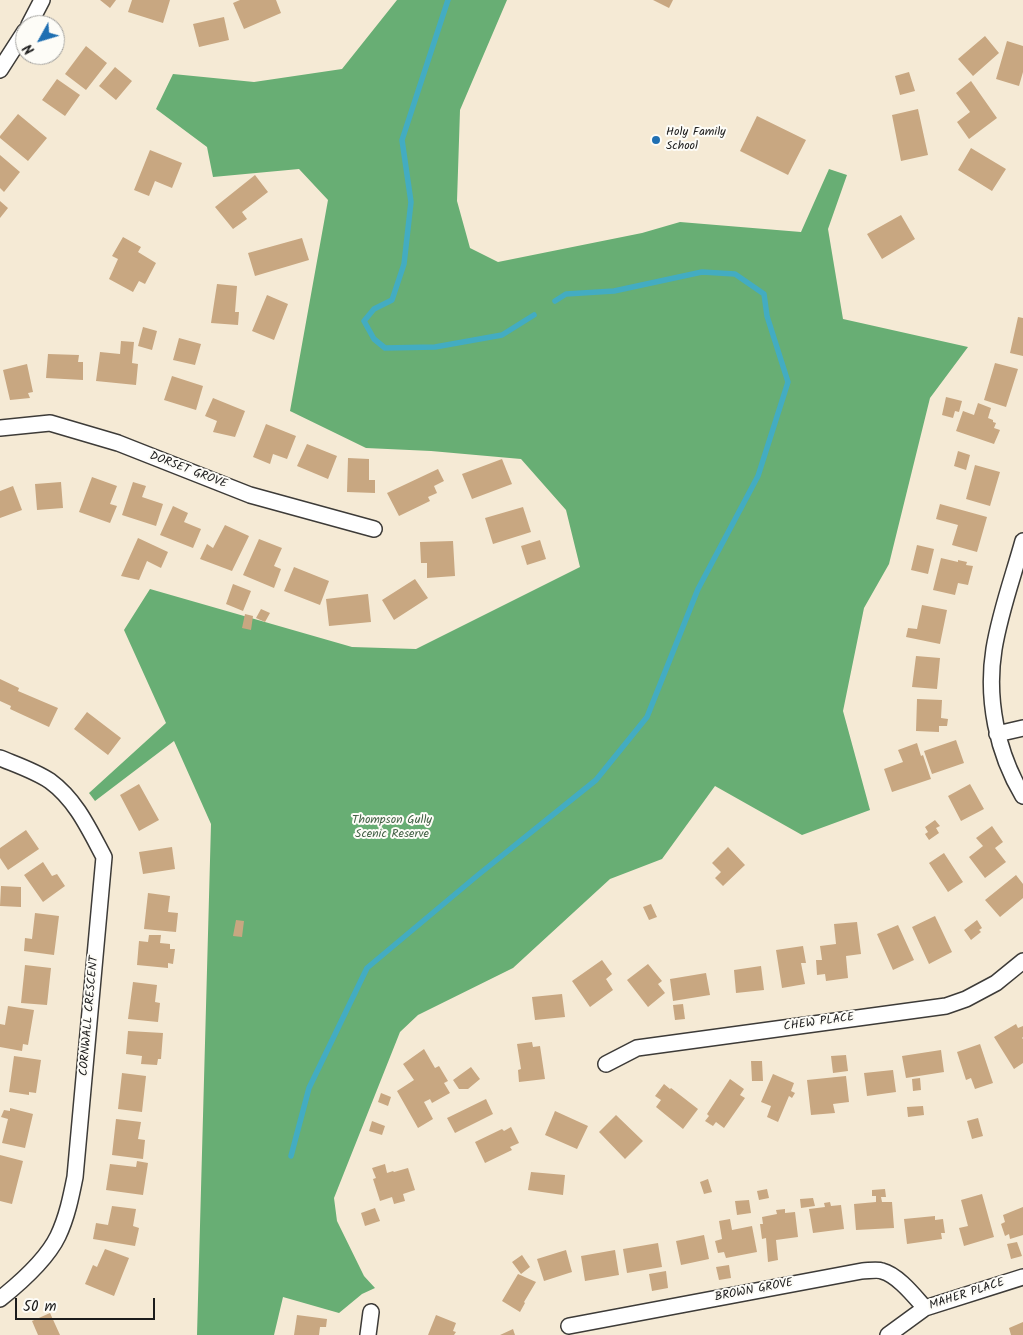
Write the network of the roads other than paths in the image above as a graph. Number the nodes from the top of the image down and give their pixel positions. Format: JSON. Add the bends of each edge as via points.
{"nodes":[{"id":1,"x":42,"y":0,"type":"edge"},
{"id":2,"x":34,"y":15,"type":"edge"},
{"id":3,"x":15,"y":47,"type":"edge"},
{"id":4,"x":0,"y":70,"type":"edge"},
{"id":5,"x":0,"y":428,"type":"edge"},
{"id":6,"x":374,"y":529,"type":"dead end"},
{"id":7,"x":1023,"y":541,"type":"edge"},
{"id":8,"x":1023,"y":728,"type":"edge"},
{"id":9,"x":997,"y":734,"type":"junction"},
{"id":10,"x":0,"y":758,"type":"edge"},
{"id":11,"x":1023,"y":796,"type":"edge"},
{"id":12,"x":1023,"y":961,"type":"edge"},
{"id":13,"x":606,"y":1064,"type":"dead end"},
{"id":14,"x":1023,"y":1277,"type":"edge"},
{"id":15,"x":0,"y":1298,"type":"edge"},
{"id":16,"x":925,"y":1308,"type":"junction"},
{"id":17,"x":371,"y":1312,"type":"dead end"},
{"id":18,"x":569,"y":1326,"type":"dead end"},
{"id":19,"x":368,"y":1335,"type":"edge"},
{"id":20,"x":888,"y":1335,"type":"edge"}],
"edges":[{"from":1,"to":2,"type":"street"},
{"from":3,"to":4,"type":"street"},
{"from":5,"to":6,"type":"street","name":"DORSET GROVE","via":[[50,423],[118,443],[250,495]]},
{"from":7,"to":9,"type":"street","via":[[994,650],[992,688]]},
{"from":8,"to":9,"type":"street"},
{"from":9,"to":11,"type":"street","via":[[1005,760]]},
{"from":10,"to":15,"type":"street","name":"CORNWALL CRESCENT","via":[[31,770],[66,794],[85,820],[104,857],[75,1176],[69,1209],[42,1260]]},
{"from":12,"to":13,"type":"street","name":"CHEW PLACE","via":[[996,983],[946,1006],[637,1048]]},
{"from":14,"to":16,"type":"street","name":"MAHER PLACE"},
{"from":16,"to":18,"type":"street","name":"BROWN GROVE","via":[[895,1278],[882,1271],[862,1271]]},
{"from":16,"to":20,"type":"street","name":"MAHER PLACE"},
{"from":17,"to":19,"type":"street"}]}
